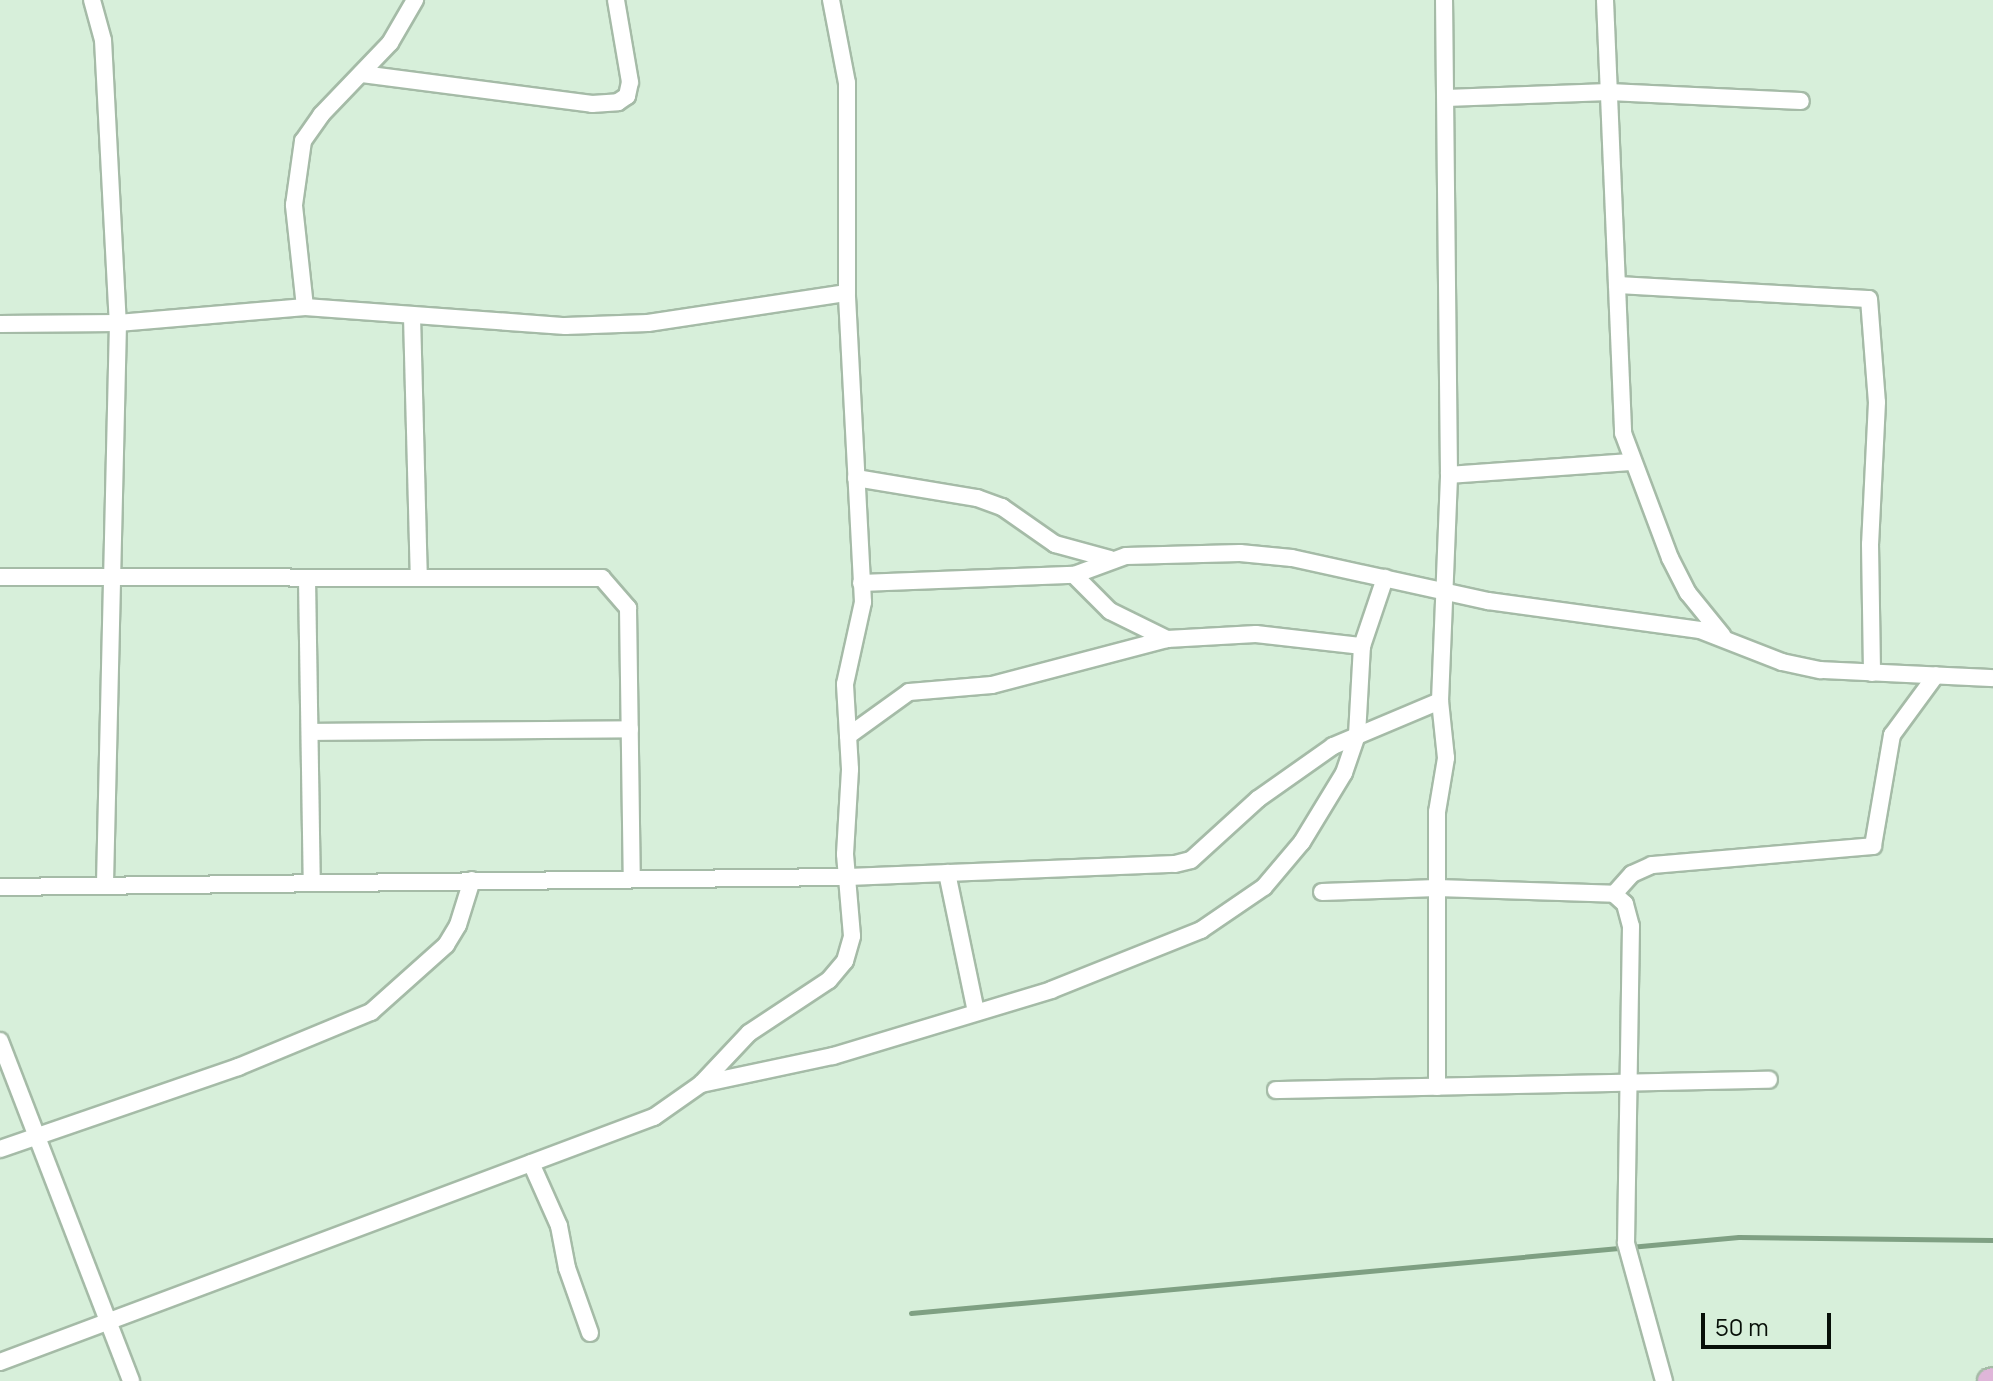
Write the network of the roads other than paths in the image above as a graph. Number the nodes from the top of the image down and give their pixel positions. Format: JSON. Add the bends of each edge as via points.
{"nodes":[{"id":1,"x":92,"y":0,"type":"edge"},
{"id":2,"x":415,"y":0,"type":"edge"},
{"id":3,"x":616,"y":0,"type":"edge"},
{"id":4,"x":831,"y":0,"type":"edge"},
{"id":5,"x":1444,"y":0,"type":"edge"},
{"id":6,"x":1605,"y":0,"type":"edge"},
{"id":7,"x":362,"y":74,"type":"junction"},
{"id":8,"x":1609,"y":92,"type":"junction"},
{"id":9,"x":1446,"y":98,"type":"junction"},
{"id":10,"x":1801,"y":101,"type":"dead end"},
{"id":11,"x":1617,"y":285,"type":"junction"},
{"id":12,"x":847,"y":293,"type":"junction"},
{"id":13,"x":305,"y":307,"type":"junction"},
{"id":14,"x":412,"y":316,"type":"junction"},
{"id":15,"x":118,"y":323,"type":"junction"},
{"id":16,"x":0,"y":324,"type":"edge"},
{"id":17,"x":1630,"y":462,"type":"junction"},
{"id":18,"x":1449,"y":475,"type":"junction"},
{"id":19,"x":856,"y":478,"type":"junction"},
{"id":20,"x":1110,"y":559,"type":"junction"},
{"id":21,"x":419,"y":575,"type":"junction"},
{"id":22,"x":1074,"y":575,"type":"junction"},
{"id":23,"x":0,"y":577,"type":"edge"},
{"id":24,"x":110,"y":577,"type":"junction"},
{"id":25,"x":307,"y":578,"type":"junction"},
{"id":26,"x":1385,"y":578,"type":"junction"},
{"id":27,"x":861,"y":583,"type":"junction"},
{"id":28,"x":1446,"y":591,"type":"junction"},
{"id":29,"x":1723,"y":636,"type":"junction"},
{"id":30,"x":1167,"y":639,"type":"junction"},
{"id":31,"x":1362,"y":646,"type":"junction"},
{"id":32,"x":1872,"y":673,"type":"junction"},
{"id":33,"x":1936,"y":675,"type":"junction"},
{"id":34,"x":1993,"y":678,"type":"edge"},
{"id":35,"x":1440,"y":701,"type":"junction"},
{"id":36,"x":630,"y":729,"type":"junction"},
{"id":37,"x":310,"y":732,"type":"junction"},
{"id":38,"x":1357,"y":735,"type":"junction"},
{"id":39,"x":848,"y":736,"type":"junction"},
{"id":40,"x":947,"y":873,"type":"junction"},
{"id":41,"x":848,"y":877,"type":"junction"},
{"id":42,"x":632,"y":879,"type":"junction"},
{"id":43,"x":472,"y":880,"type":"junction"},
{"id":44,"x":312,"y":882,"type":"junction"},
{"id":45,"x":105,"y":884,"type":"junction"},
{"id":46,"x":0,"y":887,"type":"edge"},
{"id":47,"x":1437,"y":888,"type":"junction"},
{"id":48,"x":1322,"y":892,"type":"dead end"},
{"id":49,"x":1614,"y":894,"type":"junction"},
{"id":50,"x":976,"y":1012,"type":"junction"},
{"id":51,"x":0,"y":1041,"type":"edge"},
{"id":52,"x":1769,"y":1080,"type":"dead end"},
{"id":53,"x":1627,"y":1083,"type":"junction"},
{"id":54,"x":701,"y":1084,"type":"junction"},
{"id":55,"x":1437,"y":1087,"type":"junction"},
{"id":56,"x":1276,"y":1090,"type":"dead end"},
{"id":57,"x":36,"y":1135,"type":"junction"},
{"id":58,"x":0,"y":1149,"type":"edge"},
{"id":59,"x":531,"y":1163,"type":"junction"},
{"id":60,"x":110,"y":1321,"type":"junction"},
{"id":61,"x":590,"y":1333,"type":"dead end"},
{"id":62,"x":0,"y":1362,"type":"edge"},
{"id":63,"x":131,"y":1381,"type":"edge"},
{"id":64,"x":1664,"y":1381,"type":"edge"}],
"edges":[{"from":1,"to":15,"type":"street","via":[[103,40]]},
{"from":2,"to":7,"type":"street","via":[[390,43]]},
{"from":3,"to":7,"type":"street","via":[[630,82],[627,96],[618,102],[592,104]]},
{"from":4,"to":12,"type":"street","via":[[847,83]]},
{"from":5,"to":9,"type":"street"},
{"from":6,"to":8,"type":"street"},
{"from":7,"to":13,"type":"street","via":[[303,141],[294,205]]},
{"from":8,"to":9,"type":"street"},
{"from":8,"to":10,"type":"street"},
{"from":8,"to":11,"type":"street"},
{"from":9,"to":18,"type":"street"},
{"from":11,"to":17,"type":"street","via":[[1623,433]]},
{"from":11,"to":32,"type":"street","via":[[1869,299],[1877,402],[1870,544]]},
{"from":12,"to":14,"type":"street","via":[[648,323],[565,326]]},
{"from":12,"to":19,"type":"street"},
{"from":13,"to":14,"type":"street"},
{"from":13,"to":15,"type":"street"},
{"from":14,"to":21,"type":"street"},
{"from":15,"to":16,"type":"street"},
{"from":15,"to":24,"type":"street"},
{"from":17,"to":18,"type":"street"},
{"from":17,"to":29,"type":"street","via":[[1688,593]]},
{"from":18,"to":28,"type":"street"},
{"from":19,"to":20,"type":"street","via":[[977,498],[1002,507],[1055,544]]},
{"from":19,"to":27,"type":"street"},
{"from":20,"to":22,"type":"street"},
{"from":20,"to":26,"type":"street","via":[[1240,553]]},
{"from":21,"to":25,"type":"street"},
{"from":21,"to":36,"type":"street","via":[[610,582],[628,608]]},
{"from":22,"to":27,"type":"street"},
{"from":22,"to":30,"type":"street","via":[[1110,611]]},
{"from":23,"to":24,"type":"street"},
{"from":24,"to":25,"type":"street"},
{"from":24,"to":45,"type":"street"},
{"from":25,"to":37,"type":"street"},
{"from":26,"to":28,"type":"street"},
{"from":26,"to":31,"type":"street"},
{"from":27,"to":39,"type":"street","via":[[863,602],[846,663]]},
{"from":28,"to":29,"type":"street"},
{"from":28,"to":35,"type":"street"},
{"from":29,"to":32,"type":"street","via":[[1782,662]]},
{"from":30,"to":31,"type":"street","via":[[1256,634]]},
{"from":30,"to":39,"type":"street","via":[[1007,682],[909,692]]},
{"from":31,"to":38,"type":"street"},
{"from":32,"to":33,"type":"street"},
{"from":33,"to":34,"type":"street"},
{"from":33,"to":49,"type":"street","via":[[1892,735],[1880,830],[1873,846],[1652,865],[1632,874]]},
{"from":35,"to":38,"type":"street"},
{"from":35,"to":47,"type":"street","via":[[1446,758],[1437,812]]},
{"from":36,"to":37,"type":"street"},
{"from":36,"to":42,"type":"street"},
{"from":37,"to":44,"type":"street"},
{"from":38,"to":40,"type":"street","via":[[1258,799],[1191,860]]},
{"from":38,"to":50,"type":"street","via":[[1344,773],[1309,831],[1264,887],[1201,930],[1051,990]]},
{"from":39,"to":41,"type":"street"},
{"from":40,"to":41,"type":"street"},
{"from":40,"to":50,"type":"street"},
{"from":41,"to":42,"type":"street"},
{"from":41,"to":54,"type":"street","via":[[852,936],[845,961],[829,980],[749,1033]]},
{"from":42,"to":43,"type":"street"},
{"from":43,"to":44,"type":"street"},
{"from":43,"to":57,"type":"street","via":[[446,945],[371,1012],[238,1067]]},
{"from":44,"to":45,"type":"street"},
{"from":45,"to":46,"type":"street"},
{"from":47,"to":48,"type":"street"},
{"from":47,"to":49,"type":"street"},
{"from":47,"to":55,"type":"street"},
{"from":49,"to":53,"type":"street","via":[[1625,904],[1631,926]]},
{"from":50,"to":54,"type":"street","via":[[833,1056]]},
{"from":51,"to":57,"type":"street"},
{"from":52,"to":53,"type":"street"},
{"from":53,"to":55,"type":"street"},
{"from":53,"to":64,"type":"street","via":[[1626,1243]]},
{"from":54,"to":59,"type":"street","via":[[654,1117]]},
{"from":55,"to":56,"type":"street"},
{"from":57,"to":58,"type":"street"},
{"from":57,"to":60,"type":"street"},
{"from":59,"to":60,"type":"street"},
{"from":59,"to":61,"type":"street","via":[[559,1226]]},
{"from":60,"to":62,"type":"street"},
{"from":60,"to":63,"type":"street"}]}
